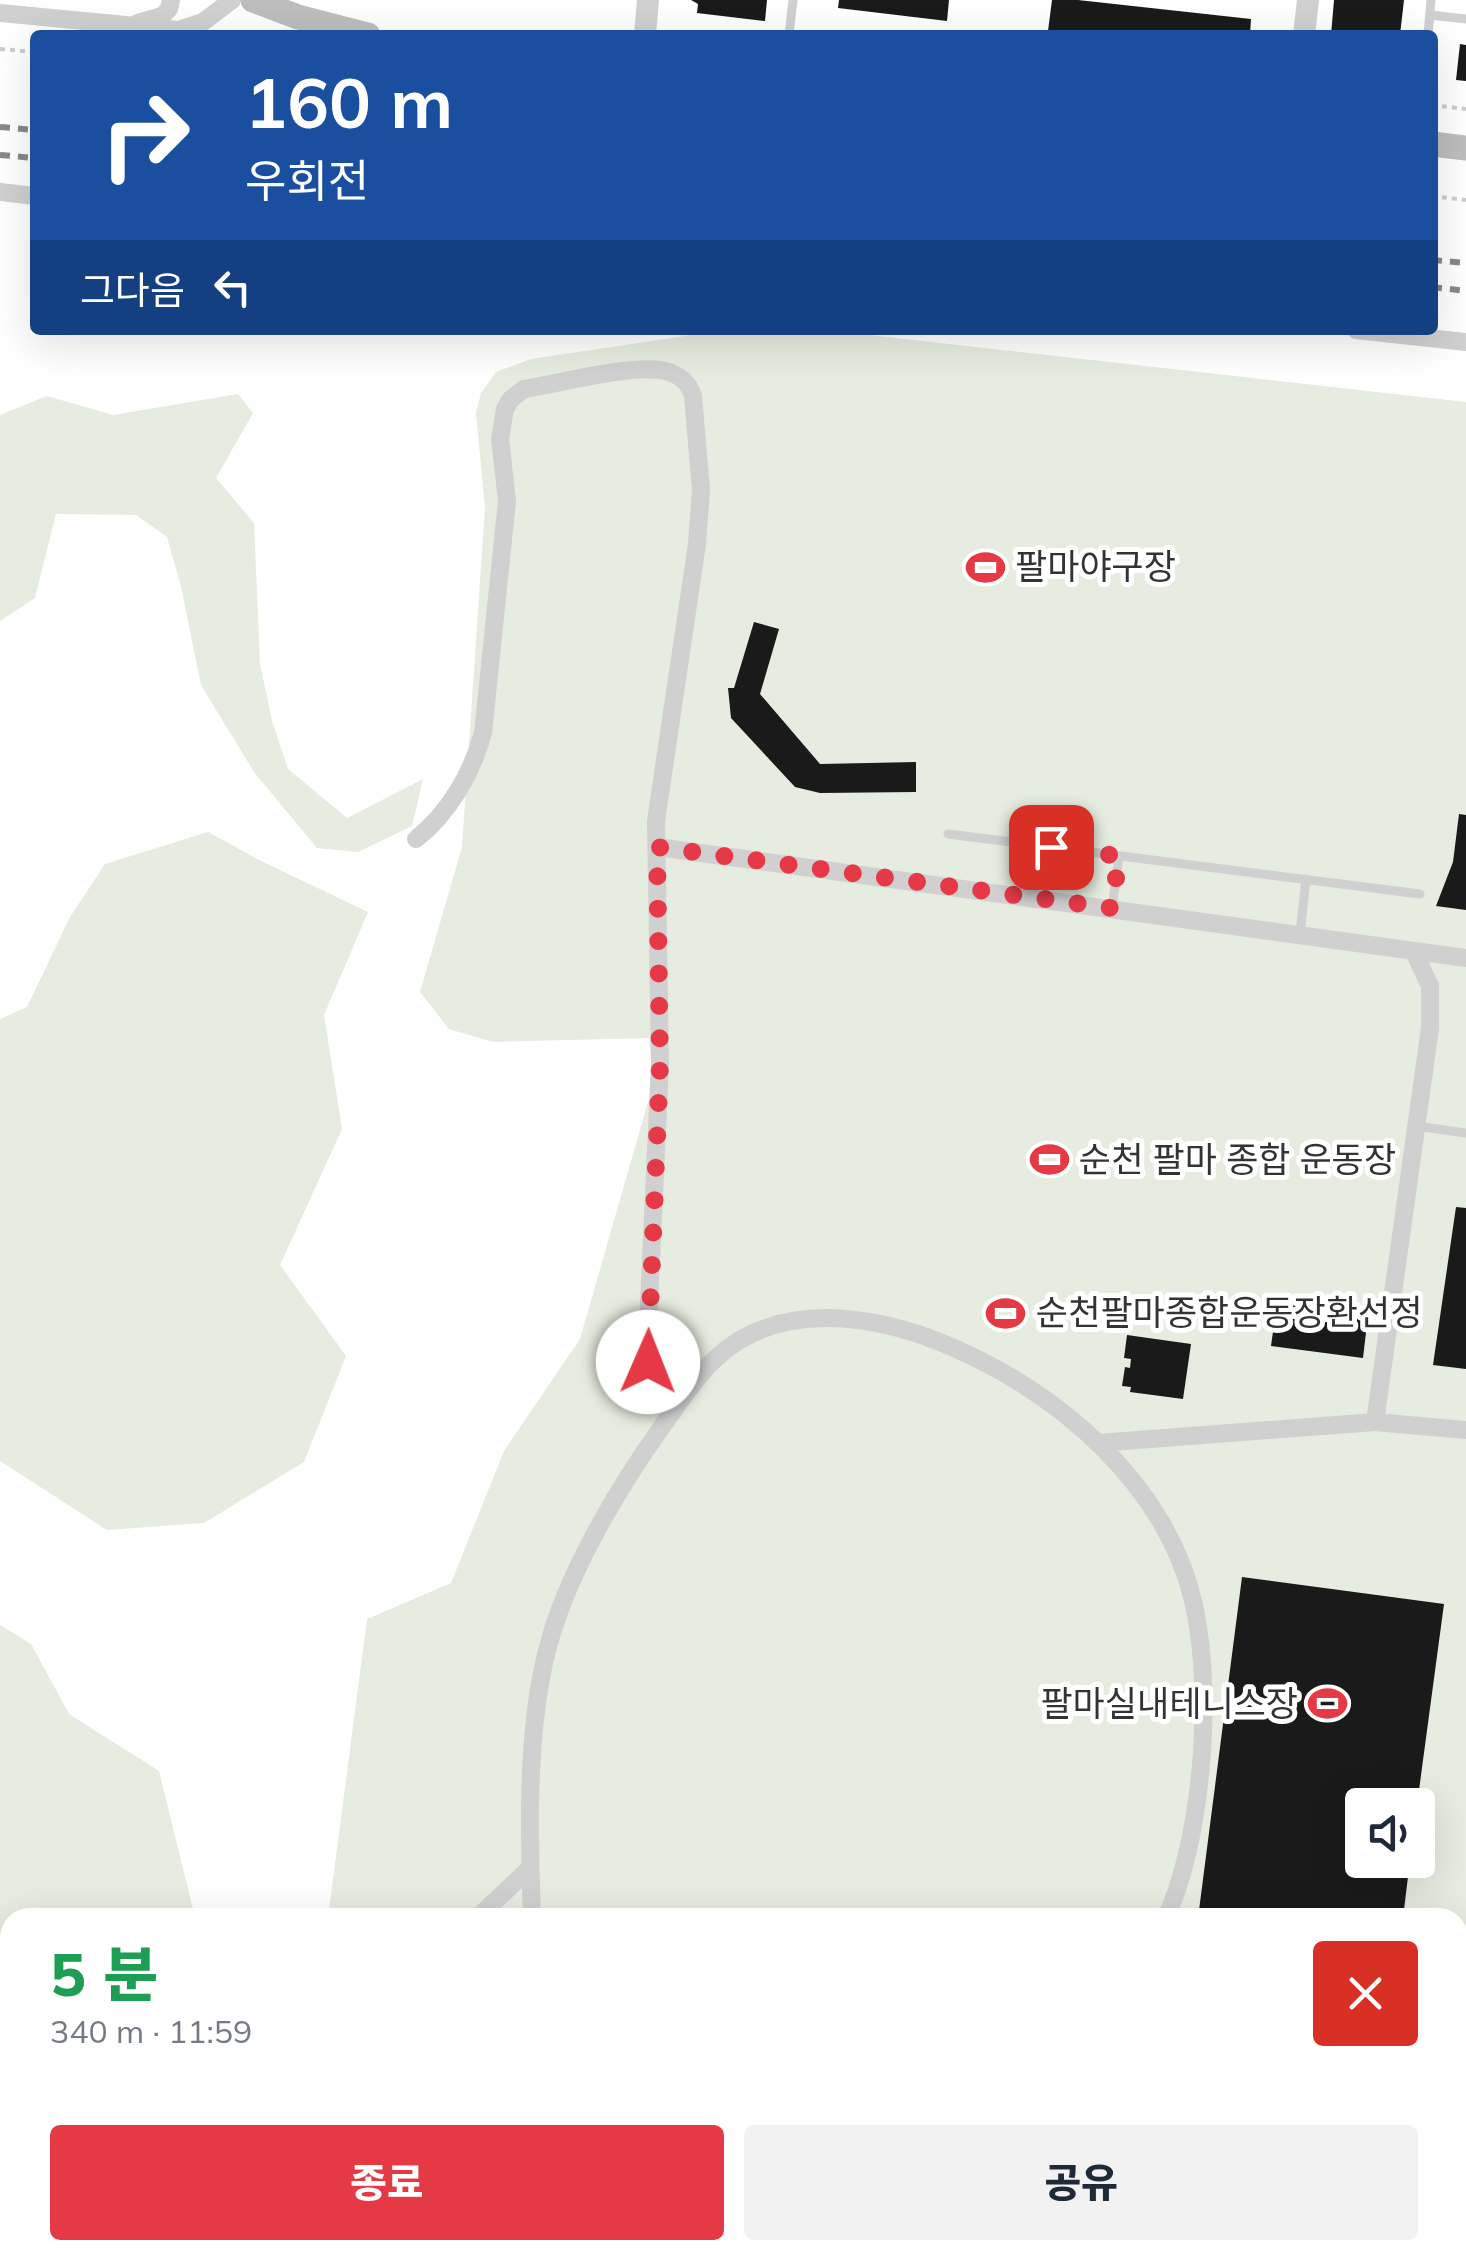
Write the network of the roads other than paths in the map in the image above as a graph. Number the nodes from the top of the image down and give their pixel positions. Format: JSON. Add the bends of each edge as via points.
{"nodes":[{"id":1,"x":170,"y":0,"type":"edge"},
{"id":2,"x":232,"y":0,"type":"edge"},
{"id":3,"x":254,"y":0,"type":"edge"},
{"id":4,"x":648,"y":0,"type":"edge"},
{"id":5,"x":793,"y":0,"type":"edge"},
{"id":6,"x":1308,"y":0,"type":"edge"},
{"id":7,"x":1431,"y":0,"type":"edge"},
{"id":8,"x":0,"y":13,"type":"edge"},
{"id":9,"x":1430,"y":16,"type":"junction"},
{"id":10,"x":1466,"y":19,"type":"edge"},
{"id":11,"x":130,"y":26,"type":"junction"},
{"id":12,"x":349,"y":30,"type":"edge"},
{"id":13,"x":645,"y":30,"type":"edge"},
{"id":14,"x":790,"y":30,"type":"edge"},
{"id":15,"x":1305,"y":30,"type":"edge"},
{"id":16,"x":1429,"y":30,"type":"edge"},
{"id":17,"x":1438,"y":145,"type":"edge"},
{"id":18,"x":1466,"y":148,"type":"edge"},
{"id":19,"x":0,"y":192,"type":"edge"},
{"id":20,"x":30,"y":195,"type":"edge"},
{"id":21,"x":1402,"y":335,"type":"edge"},
{"id":22,"x":1466,"y":342,"type":"edge"},
{"id":23,"x":948,"y":834,"type":"dead end"},
{"id":24,"x":416,"y":839,"type":"dead end"},
{"id":25,"x":657,"y":847,"type":"junction"},
{"id":26,"x":1119,"y":856,"type":"junction"},
{"id":27,"x":1306,"y":879,"type":"junction"},
{"id":28,"x":1420,"y":894,"type":"dead end"},
{"id":29,"x":1112,"y":908,"type":"junction"},
{"id":30,"x":1300,"y":934,"type":"junction"},
{"id":31,"x":1414,"y":952,"type":"junction"},
{"id":32,"x":1466,"y":958,"type":"edge"},
{"id":33,"x":1416,"y":1126,"type":"junction"},
{"id":34,"x":1466,"y":1133,"type":"edge"},
{"id":35,"x":673,"y":1412,"type":"junction"},
{"id":36,"x":1375,"y":1422,"type":"junction"},
{"id":37,"x":1466,"y":1430,"type":"edge"},
{"id":38,"x":1098,"y":1443,"type":"junction"},
{"id":39,"x":530,"y":1868,"type":"junction"},
{"id":40,"x":488,"y":1908,"type":"edge"},
{"id":41,"x":532,"y":1908,"type":"edge"},
{"id":42,"x":1169,"y":1908,"type":"edge"}],
"edges":[{"from":1,"to":11,"type":"street","via":[[162,16]]},
{"from":2,"to":11,"type":"street","via":[[191,27]]},
{"from":3,"to":12,"type":"main road"},
{"from":4,"to":13,"type":"street"},
{"from":5,"to":14,"type":"lane"},
{"from":6,"to":15,"type":"street"},
{"from":7,"to":9,"type":"lane"},
{"from":8,"to":11,"type":"street"},
{"from":9,"to":10,"type":"lane"},
{"from":9,"to":16,"type":"lane"},
{"from":17,"to":18,"type":"main road"},
{"from":19,"to":20,"type":"street"},
{"from":21,"to":22,"type":"street"},
{"from":23,"to":26,"type":"lane"},
{"from":24,"to":25,"type":"street","via":[[432,827],[475,762],[483,733],[507,501],[500,458],[511,399],[524,390],[664,370],[689,384],[693,396],[701,490]]},
{"from":25,"to":29,"type":"street"},
{"from":25,"to":35,"type":"street","via":[[660,1064],[647,1347],[650,1376]]},
{"from":26,"to":27,"type":"lane"},
{"from":26,"to":29,"type":"lane"},
{"from":27,"to":28,"type":"lane"},
{"from":27,"to":30,"type":"lane"},
{"from":29,"to":30,"type":"street"},
{"from":30,"to":31,"type":"street"},
{"from":31,"to":32,"type":"street"},
{"from":31,"to":33,"type":"street","via":[[1430,986]]},
{"from":33,"to":34,"type":"lane"},
{"from":33,"to":36,"type":"street"},
{"from":35,"to":38,"type":"street","via":[[730,1346],[810,1317],[899,1328],[951,1346],[1026,1384]]},
{"from":35,"to":39,"type":"street","via":[[622,1488],[558,1613],[538,1699]]},
{"from":36,"to":37,"type":"street"},
{"from":36,"to":38,"type":"street"},
{"from":38,"to":42,"type":"street","via":[[1164,1529],[1193,1603],[1199,1640],[1200,1786]]},
{"from":39,"to":40,"type":"street"},
{"from":39,"to":41,"type":"street"}]}
